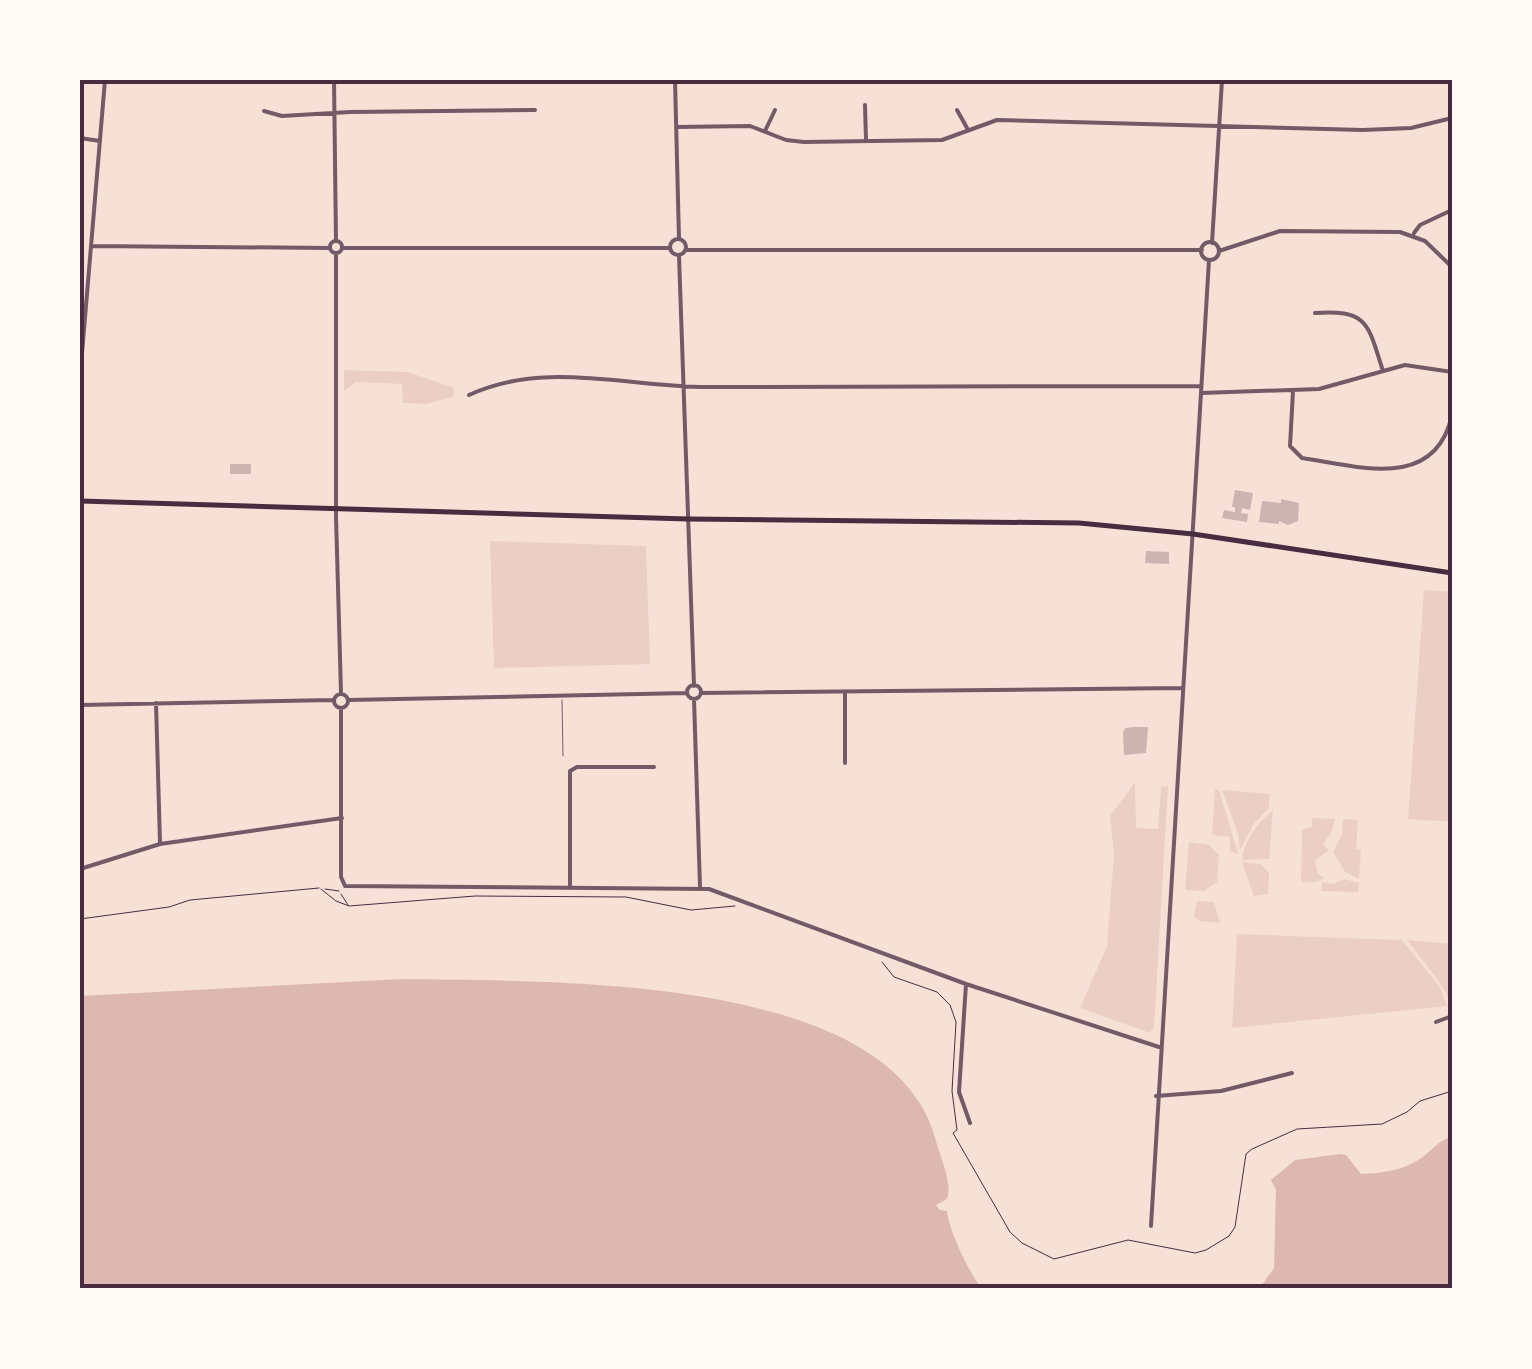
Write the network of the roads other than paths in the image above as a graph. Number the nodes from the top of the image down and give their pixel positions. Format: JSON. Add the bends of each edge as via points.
{"nodes":[{"id":1,"x":105,"y":80,"type":"edge"},
{"id":2,"x":334,"y":80,"type":"edge"},
{"id":3,"x":676,"y":80,"type":"edge"},
{"id":4,"x":1222,"y":80,"type":"edge"},
{"id":5,"x":865,"y":105,"type":"dead end"},
{"id":6,"x":535,"y":110,"type":"dead end"},
{"id":7,"x":774,"y":110,"type":"dead end"},
{"id":8,"x":957,"y":110,"type":"dead end"},
{"id":9,"x":264,"y":111,"type":"dead end"},
{"id":10,"x":334,"y":114,"type":"junction"},
{"id":11,"x":1452,"y":118,"type":"edge"},
{"id":12,"x":676,"y":127,"type":"junction"},
{"id":13,"x":1219,"y":128,"type":"junction"},
{"id":14,"x":968,"y":129,"type":"junction"},
{"id":15,"x":765,"y":131,"type":"junction"},
{"id":16,"x":80,"y":138,"type":"edge"},
{"id":17,"x":100,"y":141,"type":"junction"},
{"id":18,"x":866,"y":142,"type":"junction"},
{"id":19,"x":1452,"y":210,"type":"edge"},
{"id":20,"x":1413,"y":235,"type":"junction"},
{"id":21,"x":679,"y":239,"type":"junction"},
{"id":22,"x":336,"y":241,"type":"junction"},
{"id":23,"x":1212,"y":243,"type":"junction"},
{"id":24,"x":92,"y":246,"type":"junction"},
{"id":25,"x":330,"y":248,"type":"junction"},
{"id":26,"x":342,"y":248,"type":"junction"},
{"id":27,"x":670,"y":248,"type":"junction"},
{"id":28,"x":686,"y":250,"type":"junction"},
{"id":29,"x":1202,"y":250,"type":"junction"},
{"id":30,"x":1219,"y":251,"type":"junction"},
{"id":31,"x":336,"y":253,"type":"junction"},
{"id":32,"x":679,"y":256,"type":"junction"},
{"id":33,"x":1210,"y":260,"type":"junction"},
{"id":34,"x":1452,"y":267,"type":"edge"},
{"id":35,"x":1315,"y":313,"type":"dead end"},
{"id":36,"x":1382,"y":370,"type":"junction"},
{"id":37,"x":1452,"y":372,"type":"edge"},
{"id":38,"x":80,"y":378,"type":"edge"},
{"id":39,"x":684,"y":386,"type":"junction"},
{"id":40,"x":1201,"y":389,"type":"junction"},
{"id":41,"x":1293,"y":391,"type":"junction"},
{"id":42,"x":468,"y":395,"type":"dead end"},
{"id":43,"x":1452,"y":416,"type":"edge"},
{"id":44,"x":80,"y":501,"type":"edge"},
{"id":45,"x":337,"y":508,"type":"junction"},
{"id":46,"x":688,"y":519,"type":"junction"},
{"id":47,"x":1193,"y":534,"type":"junction"},
{"id":48,"x":1452,"y":573,"type":"edge"},
{"id":49,"x":694,"y":686,"type":"junction"},
{"id":50,"x":1182,"y":688,"type":"junction"},
{"id":51,"x":687,"y":692,"type":"junction"},
{"id":52,"x":342,"y":693,"type":"junction"},
{"id":53,"x":700,"y":693,"type":"junction"},
{"id":54,"x":845,"y":693,"type":"junction"},
{"id":55,"x":562,"y":696,"type":"junction"},
{"id":56,"x":694,"y":699,"type":"junction"},
{"id":57,"x":333,"y":700,"type":"junction"},
{"id":58,"x":348,"y":700,"type":"junction"},
{"id":59,"x":156,"y":702,"type":"junction"},
{"id":60,"x":80,"y":705,"type":"edge"},
{"id":61,"x":340,"y":708,"type":"junction"},
{"id":62,"x":564,"y":756,"type":"dead end"},
{"id":63,"x":844,"y":764,"type":"dead end"},
{"id":64,"x":654,"y":766,"type":"dead end"},
{"id":65,"x":342,"y":818,"type":"junction"},
{"id":66,"x":160,"y":844,"type":"junction"},
{"id":67,"x":80,"y":869,"type":"edge"},
{"id":68,"x":700,"y":887,"type":"junction"},
{"id":69,"x":570,"y":888,"type":"junction"},
{"id":70,"x":966,"y":984,"type":"junction"},
{"id":71,"x":1452,"y":1016,"type":"edge"},
{"id":72,"x":1436,"y":1022,"type":"dead end"},
{"id":73,"x":1159,"y":1047,"type":"junction"},
{"id":74,"x":1292,"y":1073,"type":"dead end"},
{"id":75,"x":1156,"y":1096,"type":"junction"},
{"id":76,"x":970,"y":1123,"type":"dead end"},
{"id":77,"x":1150,"y":1226,"type":"dead end"}],
"edges":[{"from":1,"to":17,"type":"street"},
{"from":2,"to":10,"type":"street"},
{"from":3,"to":12,"type":"street"},
{"from":4,"to":13,"type":"street"},
{"from":5,"to":18,"type":"street"},
{"from":6,"to":10,"type":"street"},
{"from":7,"to":15,"type":"street"},
{"from":8,"to":14,"type":"street"},
{"from":9,"to":10,"type":"street"},
{"from":10,"to":22,"type":"street"},
{"from":11,"to":13,"type":"street","via":[[1399,129]]},
{"from":12,"to":15,"type":"street"},
{"from":12,"to":21,"type":"street"},
{"from":13,"to":14,"type":"street","via":[[997,120]]},
{"from":13,"to":23,"type":"street"},
{"from":14,"to":18,"type":"street","via":[[942,140]]},
{"from":15,"to":18,"type":"street","via":[[794,142]]},
{"from":16,"to":17,"type":"street"},
{"from":17,"to":24,"type":"street"},
{"from":19,"to":20,"type":"street"},
{"from":20,"to":30,"type":"street","via":[[1280,231]]},
{"from":20,"to":34,"type":"street"},
{"from":21,"to":27,"type":"street"},
{"from":21,"to":28,"type":"street"},
{"from":22,"to":25,"type":"street"},
{"from":22,"to":26,"type":"street"},
{"from":23,"to":29,"type":"street"},
{"from":23,"to":30,"type":"street"},
{"from":24,"to":25,"type":"street"},
{"from":24,"to":38,"type":"street"},
{"from":25,"to":31,"type":"street"},
{"from":26,"to":27,"type":"street"},
{"from":26,"to":31,"type":"street"},
{"from":27,"to":32,"type":"street"},
{"from":28,"to":29,"type":"street"},
{"from":28,"to":32,"type":"street"},
{"from":29,"to":33,"type":"street"},
{"from":30,"to":33,"type":"street"},
{"from":31,"to":45,"type":"street"},
{"from":32,"to":39,"type":"street"},
{"from":33,"to":40,"type":"street"},
{"from":35,"to":36,"type":"street","via":[[1362,319]]},
{"from":36,"to":37,"type":"street","via":[[1415,365]]},
{"from":36,"to":41,"type":"street"},
{"from":39,"to":40,"type":"street"},
{"from":39,"to":42,"type":"street","via":[[539,376]]},
{"from":39,"to":46,"type":"street"},
{"from":40,"to":41,"type":"street"},
{"from":40,"to":47,"type":"street"},
{"from":41,"to":43,"type":"street","via":[[1290,446],[1302,458],[1402,470],[1441,443]]},
{"from":44,"to":45,"type":"main road"},
{"from":45,"to":46,"type":"main road"},
{"from":45,"to":52,"type":"street"},
{"from":46,"to":47,"type":"main road","via":[[1047,522]]},
{"from":46,"to":49,"type":"street"},
{"from":47,"to":48,"type":"main road"},
{"from":47,"to":50,"type":"street"},
{"from":49,"to":51,"type":"street"},
{"from":49,"to":53,"type":"street"},
{"from":50,"to":54,"type":"street"},
{"from":50,"to":73,"type":"street"},
{"from":51,"to":55,"type":"street"},
{"from":51,"to":56,"type":"street"},
{"from":52,"to":57,"type":"street"},
{"from":52,"to":58,"type":"street"},
{"from":53,"to":54,"type":"street"},
{"from":53,"to":56,"type":"street"},
{"from":54,"to":63,"type":"street"},
{"from":55,"to":58,"type":"street"},
{"from":55,"to":62,"type":"lane"},
{"from":56,"to":68,"type":"street"},
{"from":57,"to":59,"type":"street"},
{"from":57,"to":61,"type":"street"},
{"from":58,"to":61,"type":"street"},
{"from":59,"to":60,"type":"street"},
{"from":59,"to":66,"type":"street"},
{"from":61,"to":65,"type":"street"},
{"from":64,"to":69,"type":"street","via":[[570,771]]},
{"from":65,"to":66,"type":"street"},
{"from":65,"to":69,"type":"street","via":[[343,888]]},
{"from":66,"to":67,"type":"street"},
{"from":68,"to":69,"type":"street"},
{"from":68,"to":70,"type":"street"},
{"from":70,"to":73,"type":"street"},
{"from":70,"to":76,"type":"street","via":[[959,1092]]},
{"from":71,"to":72,"type":"street"},
{"from":73,"to":75,"type":"street"},
{"from":74,"to":75,"type":"street","via":[[1221,1091]]},
{"from":75,"to":77,"type":"street"}]}
